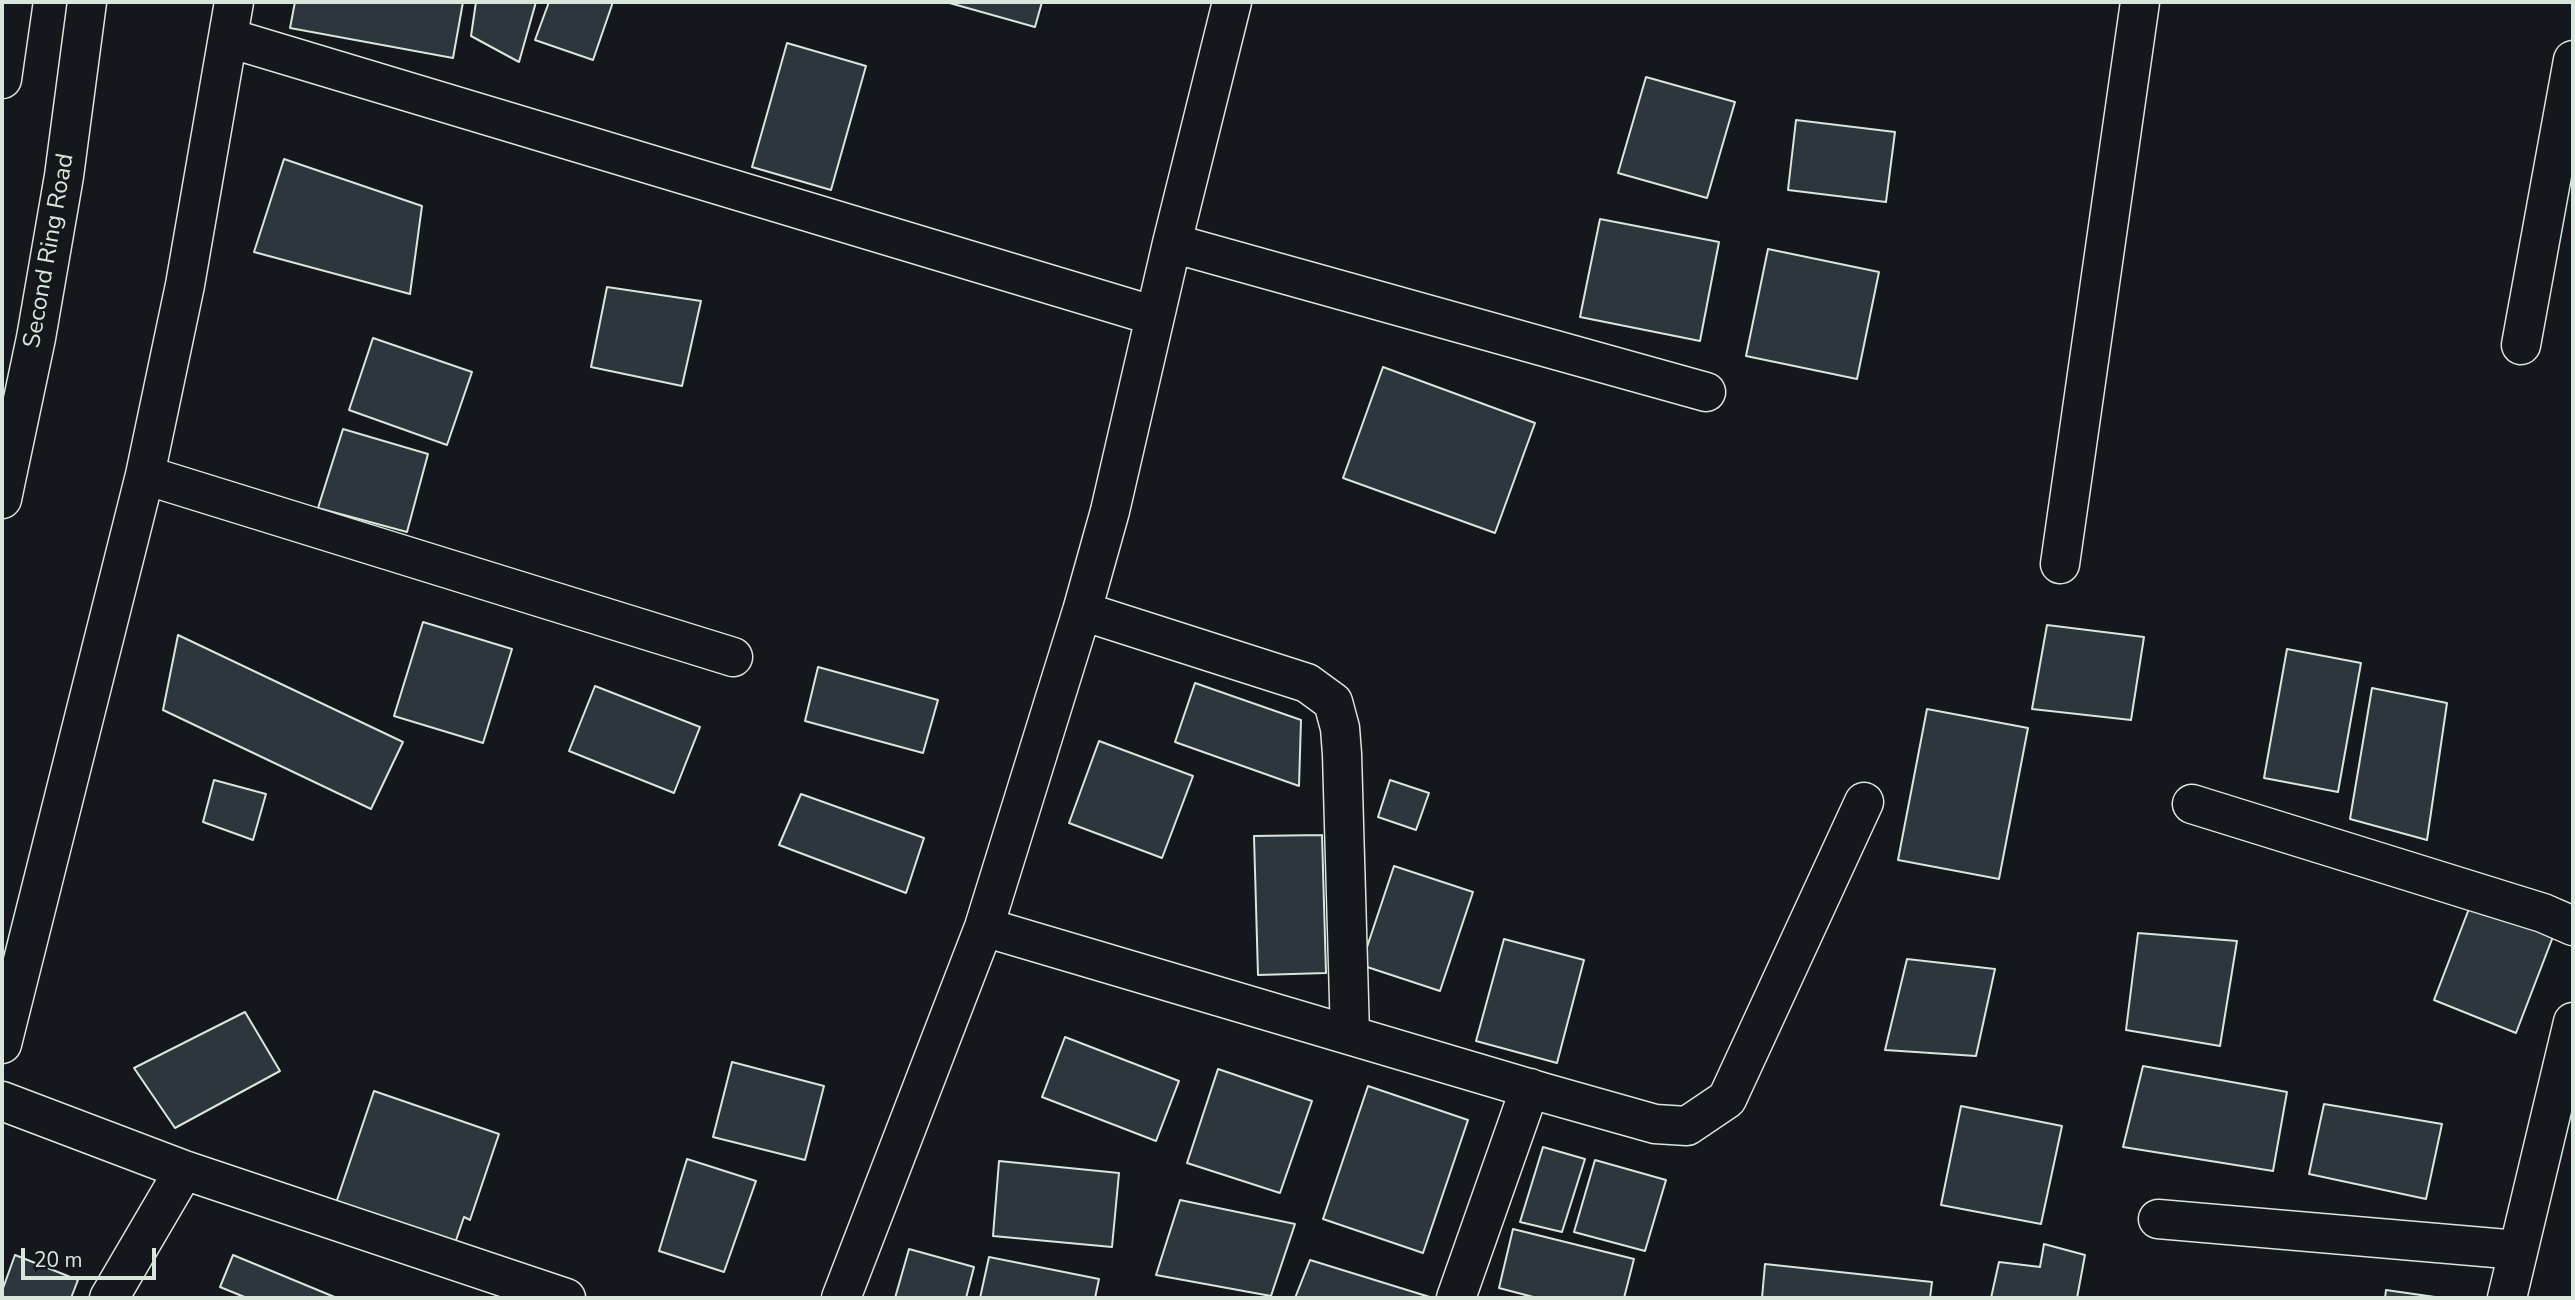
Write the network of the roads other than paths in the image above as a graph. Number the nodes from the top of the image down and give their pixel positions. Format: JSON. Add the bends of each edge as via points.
{"nodes":[{"id":1,"x":13,"y":2,"type":"edge"},
{"id":2,"x":87,"y":2,"type":"edge"},
{"id":3,"x":1232,"y":2,"type":"edge"},
{"id":4,"x":2140,"y":2,"type":"edge"},
{"id":5,"x":232,"y":20,"type":"edge"},
{"id":6,"x":2573,"y":60,"type":"edge"},
{"id":7,"x":2,"y":79,"type":"edge"},
{"id":8,"x":1172,"y":243,"type":"junction"},
{"id":9,"x":1155,"y":316,"type":"junction"},
{"id":10,"x":2521,"y":345,"type":"dead end"},
{"id":11,"x":1706,"y":392,"type":"dead end"},
{"id":12,"x":145,"y":475,"type":"junction"},
{"id":13,"x":2,"y":499,"type":"edge"},
{"id":14,"x":2060,"y":564,"type":"dead end"},
{"id":15,"x":1082,"y":611,"type":"junction"},
{"id":16,"x":733,"y":657,"type":"dead end"},
{"id":17,"x":1864,"y":802,"type":"dead end"},
{"id":18,"x":2192,"y":804,"type":"dead end"},
{"id":19,"x":2573,"y":926,"type":"edge"},
{"id":20,"x":985,"y":927,"type":"junction"},
{"id":21,"x":2573,"y":1022,"type":"edge"},
{"id":22,"x":1350,"y":1035,"type":"junction"},
{"id":23,"x":2,"y":1044,"type":"edge"},
{"id":24,"x":1530,"y":1088,"type":"junction"},
{"id":25,"x":2,"y":1101,"type":"edge"},
{"id":26,"x":184,"y":1170,"type":"junction"},
{"id":27,"x":2158,"y":1219,"type":"dead end"},
{"id":28,"x":2518,"y":1250,"type":"junction"},
{"id":29,"x":109,"y":1298,"type":"edge"},
{"id":30,"x":566,"y":1298,"type":"edge"},
{"id":31,"x":841,"y":1298,"type":"edge"},
{"id":32,"x":1456,"y":1298,"type":"edge"},
{"id":33,"x":2507,"y":1298,"type":"edge"}],
"edges":[{"from":1,"to":7,"type":"main road"},
{"from":2,"to":13,"type":"main road","name":"Second Ring Road","via":[[64,176]]},
{"from":3,"to":8,"type":"main road"},
{"from":4,"to":14,"type":"main road"},
{"from":5,"to":9,"type":"main road"},
{"from":5,"to":12,"type":"main road","via":[[185,285]]},
{"from":6,"to":10,"type":"main road"},
{"from":8,"to":9,"type":"main road"},
{"from":8,"to":11,"type":"main road"},
{"from":9,"to":15,"type":"main road"},
{"from":12,"to":16,"type":"main road"},
{"from":12,"to":23,"type":"main road"},
{"from":15,"to":20,"type":"main road"},
{"from":15,"to":22,"type":"main road","via":[[1307,684],[1333,702],[1342,754]]},
{"from":17,"to":24,"type":"main road","via":[[1727,1099],[1687,1126],[1656,1124]]},
{"from":18,"to":19,"type":"main road"},
{"from":20,"to":22,"type":"main road"},
{"from":20,"to":31,"type":"main road"},
{"from":21,"to":28,"type":"main road"},
{"from":22,"to":24,"type":"main road"},
{"from":24,"to":32,"type":"main road"},
{"from":25,"to":26,"type":"main road"},
{"from":26,"to":29,"type":"main road"},
{"from":26,"to":30,"type":"main road"},
{"from":27,"to":28,"type":"main road"},
{"from":28,"to":33,"type":"main road"}]}
